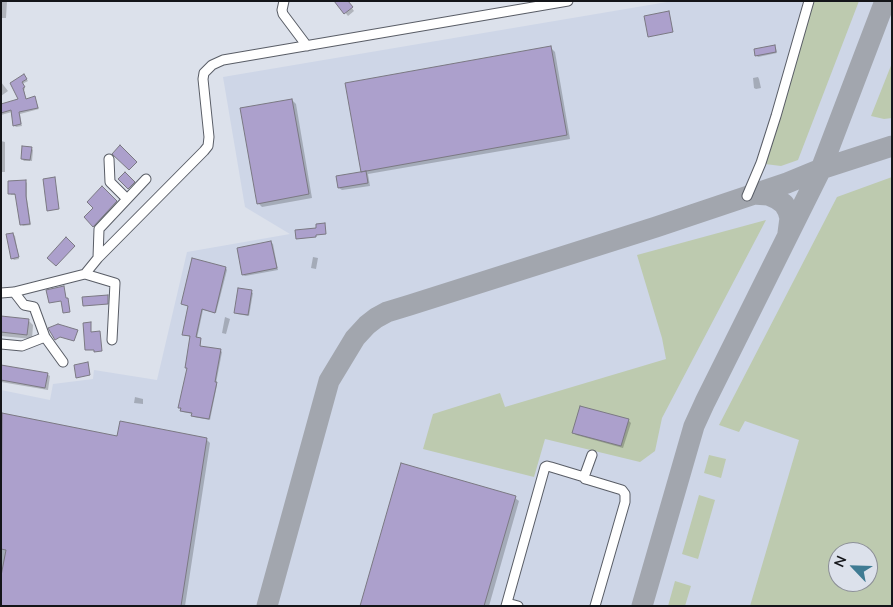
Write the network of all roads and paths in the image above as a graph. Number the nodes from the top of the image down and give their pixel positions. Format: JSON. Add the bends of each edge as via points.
{"nodes":[{"id":1,"x":284,"y":1,"type":"edge"},
{"id":2,"x":568,"y":1,"type":"edge"},
{"id":3,"x":809,"y":1,"type":"edge"},
{"id":4,"x":307,"y":46,"type":"junction"},
{"id":5,"x":109,"y":159,"type":"dead end"},
{"id":6,"x":146,"y":180,"type":"dead end"},
{"id":7,"x":747,"y":196,"type":"dead end"},
{"id":8,"x":127,"y":200,"type":"junction"},
{"id":9,"x":98,"y":258,"type":"junction"},
{"id":10,"x":85,"y":274,"type":"junction"},
{"id":11,"x":14,"y":292,"type":"junction"},
{"id":12,"x":1,"y":293,"type":"edge"},
{"id":13,"x":45,"y":337,"type":"junction"},
{"id":14,"x":112,"y":340,"type":"dead end"},
{"id":15,"x":1,"y":344,"type":"edge"},
{"id":16,"x":63,"y":362,"type":"dead end"},
{"id":17,"x":592,"y":455,"type":"dead end"},
{"id":18,"x":584,"y":477,"type":"junction"},
{"id":19,"x":507,"y":604,"type":"edge"},
{"id":20,"x":518,"y":606,"type":"edge"},
{"id":21,"x":595,"y":606,"type":"edge"}],
"edges":[{"from":1,"to":4,"type":"street","via":[[284,14]]},
{"from":2,"to":4,"type":"street"},
{"from":3,"to":7,"type":"street","via":[[761,163]]},
{"from":4,"to":9,"type":"street","via":[[223,60],[207,68],[203,79],[208,146]]},
{"from":5,"to":8,"type":"street","via":[[110,182]]},
{"from":6,"to":8,"type":"street"},
{"from":8,"to":9,"type":"street","via":[[99,229]]},
{"from":9,"to":10,"type":"street"},
{"from":10,"to":11,"type":"street"},
{"from":10,"to":14,"type":"street","via":[[115,283]]},
{"from":11,"to":12,"type":"street"},
{"from":11,"to":13,"type":"street","via":[[24,305],[34,307]]},
{"from":13,"to":15,"type":"street","via":[[22,346]]},
{"from":13,"to":16,"type":"street"},
{"from":17,"to":18,"type":"street"},
{"from":18,"to":19,"type":"street","via":[[545,467]]},
{"from":18,"to":21,"type":"street","via":[[622,490],[625,494]]},
{"from":19,"to":20,"type":"street"}]}
